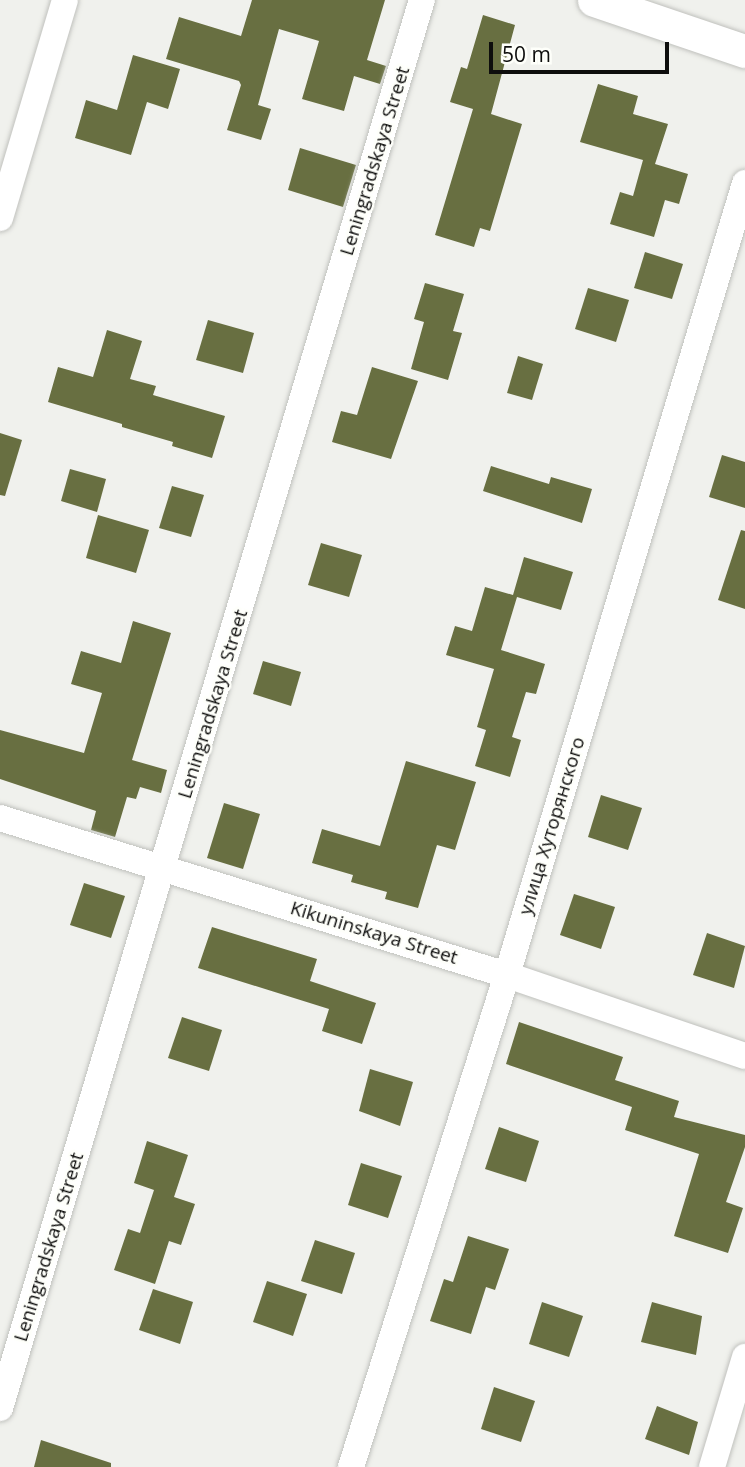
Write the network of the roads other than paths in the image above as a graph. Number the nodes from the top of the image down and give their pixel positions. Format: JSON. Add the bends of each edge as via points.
{"nodes":[{"id":1,"x":65,"y":0,"type":"edge"},
{"id":2,"x":422,"y":0,"type":"edge"},
{"id":3,"x":594,"y":0,"type":"edge"},
{"id":4,"x":745,"y":51,"type":"edge"},
{"id":5,"x":745,"y":183,"type":"edge"},
{"id":6,"x":0,"y":218,"type":"edge"},
{"id":7,"x":0,"y":818,"type":"edge"},
{"id":8,"x":164,"y":867,"type":"junction"},
{"id":9,"x":507,"y":975,"type":"junction"},
{"id":10,"x":745,"y":1056,"type":"edge"},
{"id":11,"x":745,"y":1357,"type":"edge"},
{"id":12,"x":0,"y":1408,"type":"edge"},
{"id":13,"x":351,"y":1467,"type":"edge"},
{"id":14,"x":712,"y":1467,"type":"edge"}],
"edges":[{"from":1,"to":6,"type":"street"},
{"from":2,"to":8,"type":"street","name":"Leningradskaya Street"},
{"from":3,"to":4,"type":"street"},
{"from":5,"to":9,"type":"street","name":"улица Хуторянского"},
{"from":7,"to":8,"type":"street","name":"Kikuninskaya Street"},
{"from":8,"to":9,"type":"street","name":"Kikuninskaya Street"},
{"from":8,"to":12,"type":"street","name":"Leningradskaya Street"},
{"from":9,"to":10,"type":"street","name":"Kikuninskaya Street"},
{"from":9,"to":13,"type":"street","name":"улица Хуторянского"},
{"from":11,"to":14,"type":"street"}]}
